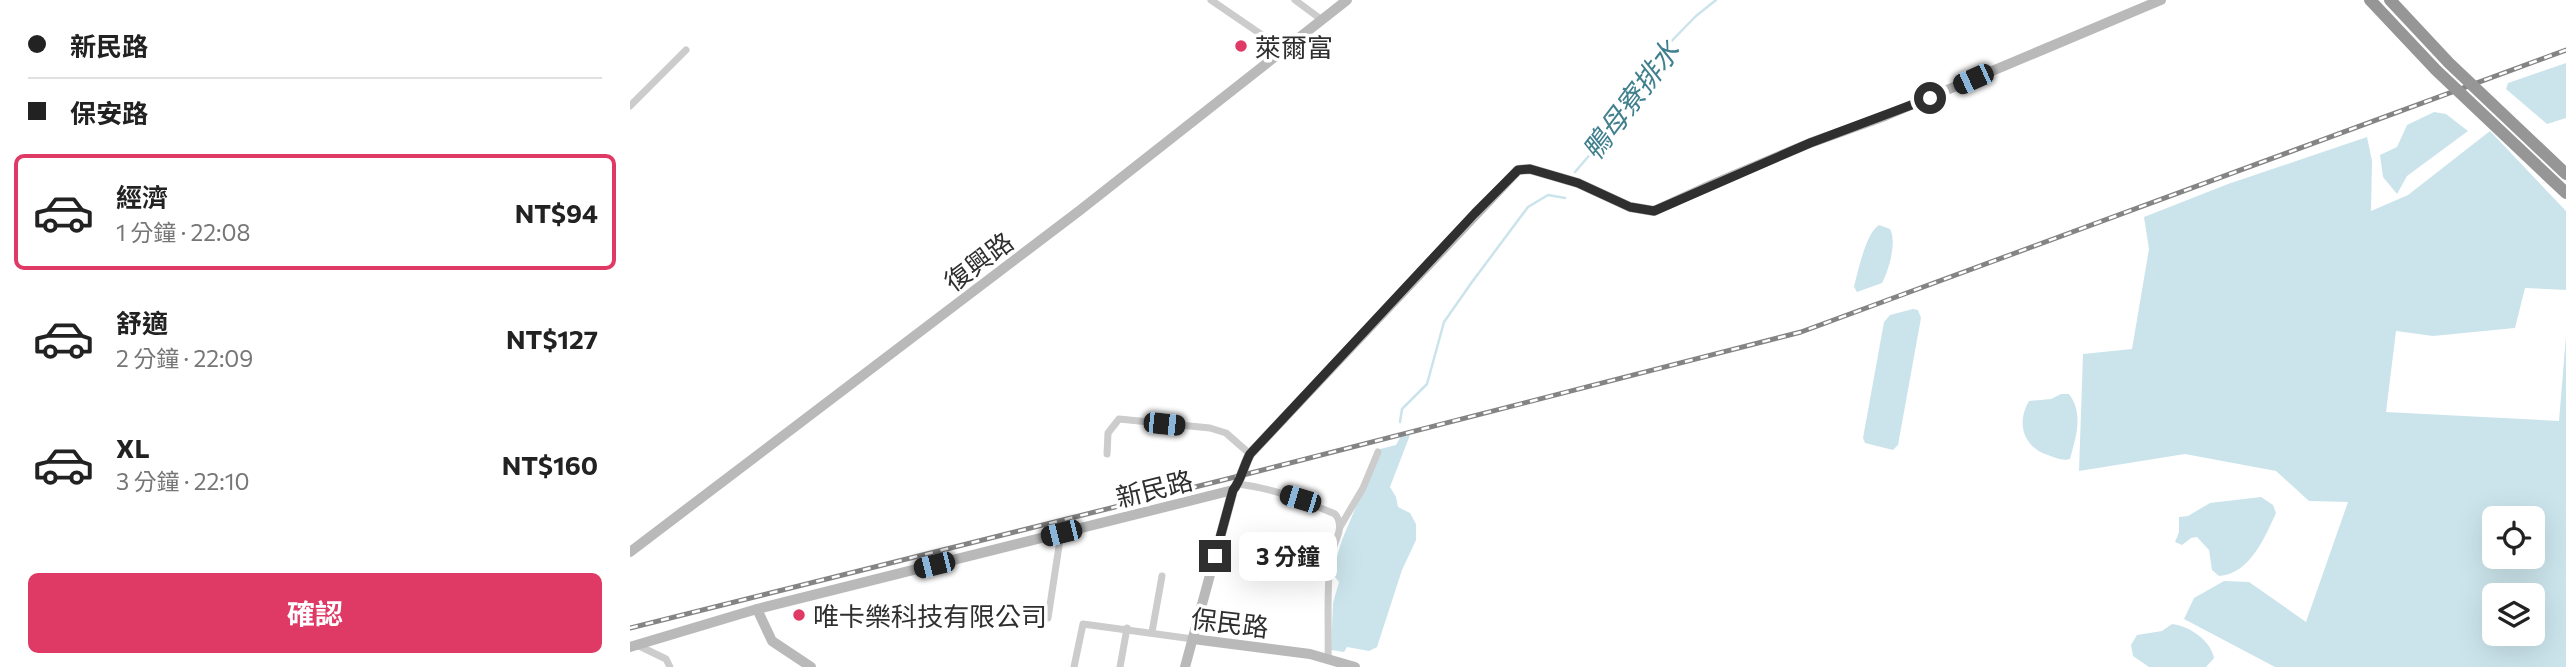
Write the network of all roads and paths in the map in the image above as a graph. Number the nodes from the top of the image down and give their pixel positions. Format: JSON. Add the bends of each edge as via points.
{"nodes":[{"id":1,"x":1211,"y":0,"type":"edge"},
{"id":2,"x":1295,"y":0,"type":"edge"},
{"id":3,"x":1347,"y":0,"type":"edge"},
{"id":4,"x":2161,"y":0,"type":"edge"},
{"id":5,"x":2370,"y":0,"type":"edge"},
{"id":6,"x":2390,"y":0,"type":"edge"},
{"id":7,"x":1322,"y":20,"type":"junction"},
{"id":8,"x":686,"y":50,"type":"dead end"},
{"id":9,"x":1284,"y":50,"type":"junction"},
{"id":10,"x":630,"y":107,"type":"edge"},
{"id":11,"x":2566,"y":174,"type":"edge"},
{"id":12,"x":2566,"y":193,"type":"edge"},
{"id":13,"x":1378,"y":452,"type":"dead end"},
{"id":14,"x":1107,"y":454,"type":"dead end"},
{"id":15,"x":1250,"y":454,"type":"junction"},
{"id":16,"x":1236,"y":487,"type":"junction"},
{"id":17,"x":1340,"y":527,"type":"junction"},
{"id":18,"x":1061,"y":533,"type":"junction"},
{"id":19,"x":630,"y":552,"type":"edge"},
{"id":20,"x":1162,"y":576,"type":"dead end"},
{"id":21,"x":757,"y":609,"type":"junction"},
{"id":22,"x":1048,"y":618,"type":"dead end"},
{"id":23,"x":1127,"y":628,"type":"junction"},
{"id":24,"x":1152,"y":632,"type":"junction"},
{"id":25,"x":1193,"y":639,"type":"junction"},
{"id":26,"x":633,"y":646,"type":"edge"},
{"id":27,"x":1328,"y":659,"type":"junction"},
{"id":28,"x":670,"y":667,"type":"edge"},
{"id":29,"x":811,"y":667,"type":"edge"},
{"id":30,"x":1074,"y":667,"type":"edge"},
{"id":31,"x":1120,"y":667,"type":"edge"},
{"id":32,"x":1185,"y":667,"type":"edge"},
{"id":33,"x":1355,"y":667,"type":"edge"}],
"edges":[{"from":1,"to":9,"type":"street"},
{"from":2,"to":7,"type":"street"},
{"from":3,"to":7,"type":"street","name":"復興路"},
{"from":4,"to":15,"type":"street","via":[[1654,211],[1630,207],[1578,183],[1530,169],[1518,170]]},
{"from":5,"to":12,"type":"highway","bridge":true,"via":[[2436,70]]},
{"from":6,"to":11,"type":"highway","bridge":true},
{"from":7,"to":9,"type":"street","name":"復興路"},
{"from":8,"to":10,"type":"street"},
{"from":9,"to":19,"type":"street","name":"復興路"},
{"from":13,"to":17,"type":"street"},
{"from":14,"to":15,"type":"street","via":[[1108,433],[1119,419],[1226,432]]},
{"from":15,"to":16,"type":"street"},
{"from":16,"to":17,"type":"street","via":[[1260,487],[1312,504],[1335,514]]},
{"from":16,"to":18,"type":"street","name":"新民路"},
{"from":16,"to":25,"type":"street"},
{"from":17,"to":27,"type":"street","via":[[1331,555]]},
{"from":18,"to":21,"type":"street","name":"新民路"},
{"from":18,"to":22,"type":"street"},
{"from":20,"to":24,"type":"street"},
{"from":21,"to":26,"type":"street","name":"新民路"},
{"from":21,"to":29,"type":"street","via":[[772,641]]},
{"from":23,"to":24,"type":"street","name":"保民路"},
{"from":23,"to":30,"type":"street","name":"保民路","via":[[1083,624]]},
{"from":23,"to":31,"type":"street"},
{"from":24,"to":25,"type":"street","name":"保民路"},
{"from":25,"to":27,"type":"street","name":"保民路"},
{"from":25,"to":32,"type":"street"},
{"from":26,"to":28,"type":"street","name":"新民路","via":[[666,659]]},
{"from":27,"to":33,"type":"street","name":"保民路"}]}
